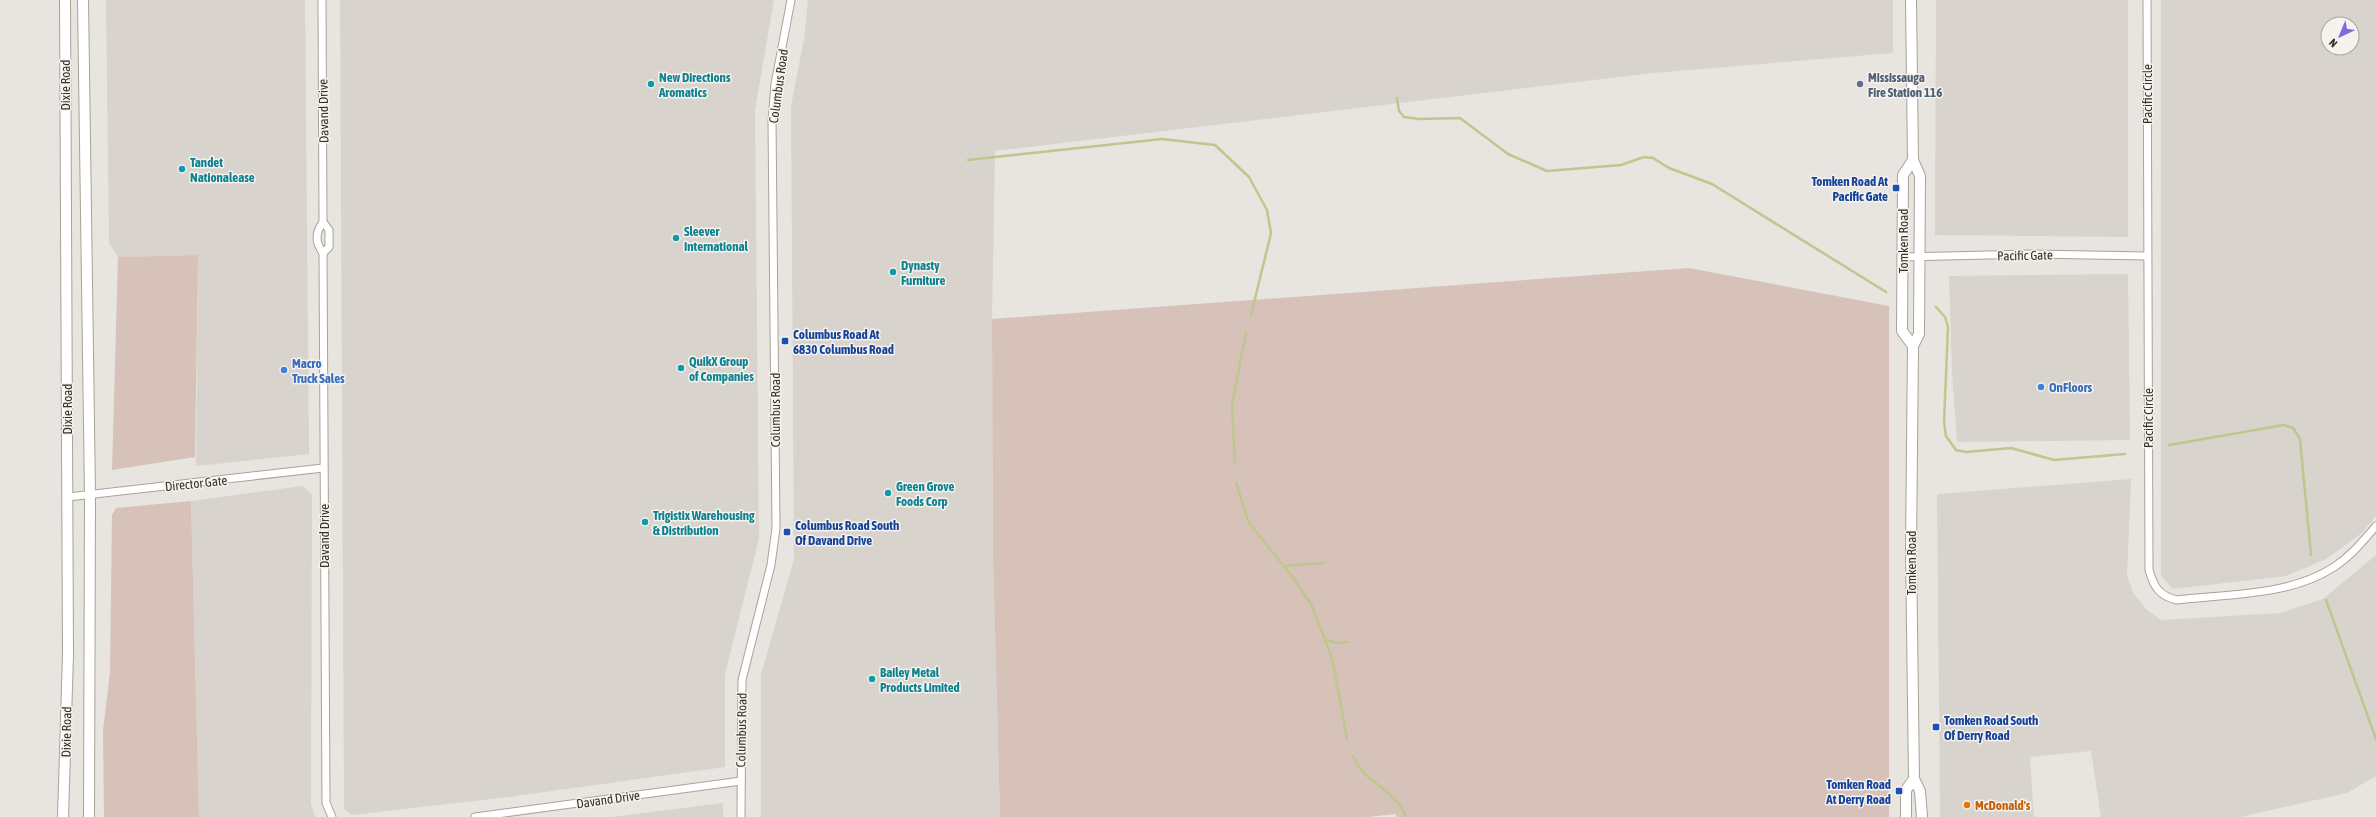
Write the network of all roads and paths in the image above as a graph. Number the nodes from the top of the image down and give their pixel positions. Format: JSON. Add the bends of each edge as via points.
{"nodes":[{"id":1,"x":64,"y":0,"type":"edge"},
{"id":2,"x":83,"y":0,"type":"edge"},
{"id":3,"x":322,"y":0,"type":"edge"},
{"id":4,"x":791,"y":0,"type":"edge"},
{"id":5,"x":1912,"y":0,"type":"edge"},
{"id":6,"x":2147,"y":0,"type":"edge"},
{"id":7,"x":1913,"y":160,"type":"junction"},
{"id":8,"x":323,"y":222,"type":"junction"},
{"id":9,"x":323,"y":253,"type":"junction"},
{"id":10,"x":2147,"y":256,"type":"junction"},
{"id":11,"x":1902,"y":257,"type":"junction"},
{"id":12,"x":1919,"y":257,"type":"junction"},
{"id":13,"x":1913,"y":346,"type":"junction"},
{"id":14,"x":323,"y":468,"type":"junction"},
{"id":15,"x":90,"y":495,"type":"junction"},
{"id":16,"x":68,"y":497,"type":"junction"},
{"id":17,"x":2376,"y":526,"type":"edge"},
{"id":18,"x":1914,"y":779,"type":"junction"},
{"id":19,"x":741,"y":781,"type":"junction"},
{"id":20,"x":63,"y":817,"type":"edge"},
{"id":21,"x":88,"y":817,"type":"edge"},
{"id":22,"x":332,"y":817,"type":"edge"},
{"id":23,"x":475,"y":817,"type":"edge"},
{"id":24,"x":741,"y":817,"type":"edge"},
{"id":25,"x":1906,"y":817,"type":"edge"},
{"id":26,"x":1922,"y":817,"type":"edge"}],
"edges":[{"from":1,"to":16,"type":"main road","name":"Dixie Road"},
{"from":2,"to":15,"type":"main road","name":"Dixie Road"},
{"from":3,"to":8,"type":"street","name":"Davand Drive"},
{"from":4,"to":19,"type":"street","name":"Columbus Road","via":[[775,84],[772,121],[776,377],[775,547],[742,680]]},
{"from":5,"to":7,"type":"main road","name":"Tomken Road"},
{"from":6,"to":10,"type":"street","name":"Pacific Circle"},
{"from":7,"to":11,"type":"main road","name":"Tomken Road","via":[[1903,175]]},
{"from":7,"to":12,"type":"main road","name":"Tomken Road","via":[[1920,176]]},
{"from":8,"to":9,"type":"street","name":"Davand Drive","via":[[317,230],[317,245]]},
{"from":8,"to":9,"type":"street","name":"Davand Drive","via":[[329,230],[329,247]]},
{"from":9,"to":14,"type":"street","name":"Davand Drive"},
{"from":10,"to":12,"type":"street","name":"Pacific Gate","via":[[2032,254]]},
{"from":10,"to":17,"type":"street","name":"Pacific Circle","via":[[2149,570],[2154,586],[2164,597],[2177,600],[2283,587],[2334,567],[2356,549]]},
{"from":11,"to":12,"type":"street","name":"Pacific Gate"},
{"from":11,"to":13,"type":"main road","name":"Tomken Road","via":[[1902,331]]},
{"from":12,"to":13,"type":"main road","name":"Tomken Road","via":[[1919,334]]},
{"from":13,"to":18,"type":"main road","name":"Tomken Road","via":[[1911,550]]},
{"from":14,"to":15,"type":"street","name":"Director Gate"},
{"from":14,"to":22,"type":"street","name":"Davand Drive","via":[[326,803]]},
{"from":15,"to":16,"type":"street","name":"Director Gate"},
{"from":15,"to":21,"type":"main road","name":"Dixie Road"},
{"from":16,"to":20,"type":"main road","name":"Dixie Road","via":[[68,655]]},
{"from":18,"to":25,"type":"main road","name":"Tomken Road","via":[[1906,790]]},
{"from":18,"to":26,"type":"main road","name":"Tomken Road","via":[[1920,792]]},
{"from":19,"to":23,"type":"street","name":"Davand Drive"},
{"from":19,"to":24,"type":"street","name":"Columbus Road"}]}
